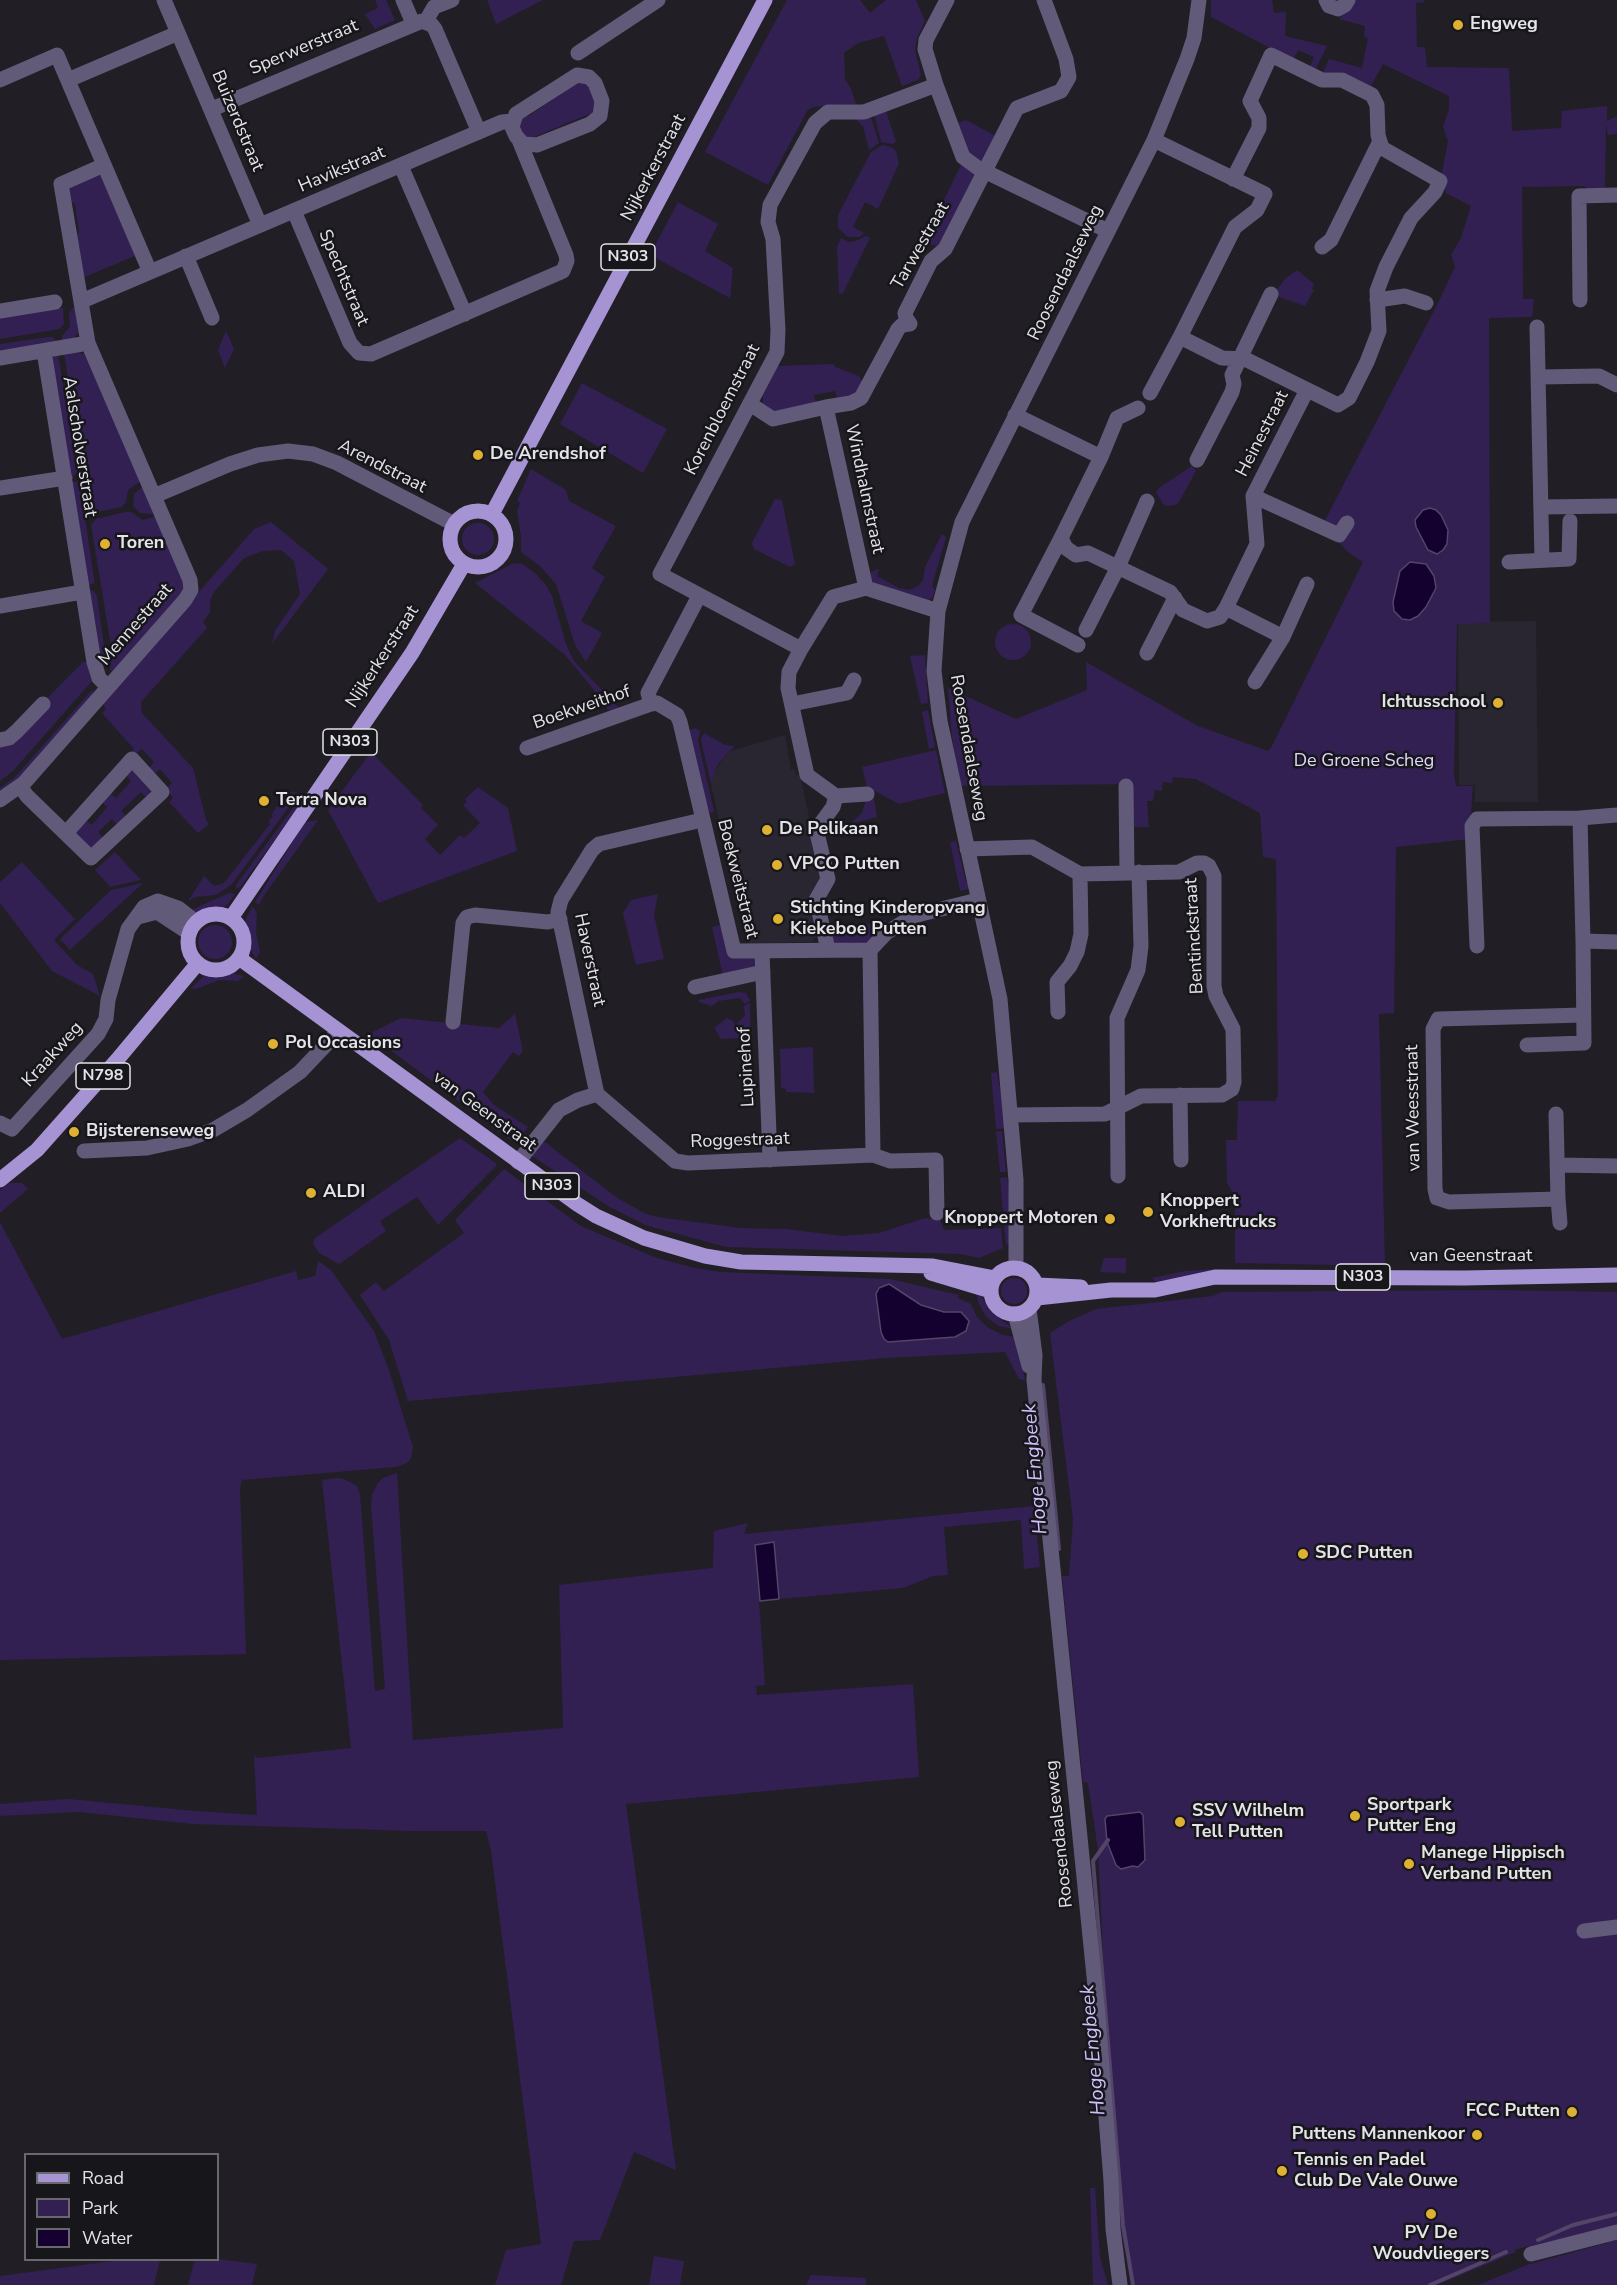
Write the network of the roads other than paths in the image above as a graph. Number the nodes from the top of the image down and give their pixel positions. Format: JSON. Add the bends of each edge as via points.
{"nodes":[{"id":1,"x":164,"y":0,"type":"edge"},
{"id":2,"x":403,"y":0,"type":"edge"},
{"id":3,"x":452,"y":0,"type":"edge"},
{"id":4,"x":658,"y":0,"type":"edge"},
{"id":5,"x":765,"y":0,"type":"edge"},
{"id":6,"x":947,"y":0,"type":"edge"},
{"id":7,"x":1044,"y":0,"type":"edge"},
{"id":8,"x":1199,"y":0,"type":"edge"},
{"id":9,"x":1326,"y":0,"type":"edge"},
{"id":10,"x":1348,"y":0,"type":"edge"},
{"id":11,"x":419,"y":22,"type":"junction"},
{"id":12,"x":178,"y":33,"type":"junction"},
{"id":13,"x":578,"y":53,"type":"dead end"},
{"id":14,"x":0,"y":80,"type":"edge"},
{"id":15,"x":68,"y":80,"type":"junction"},
{"id":16,"x":936,"y":85,"type":"junction"},
{"id":17,"x":212,"y":109,"type":"junction"},
{"id":18,"x":513,"y":121,"type":"junction"},
{"id":19,"x":479,"y":132,"type":"junction"},
{"id":20,"x":519,"y":140,"type":"junction"},
{"id":21,"x":1154,"y":140,"type":"junction"},
{"id":22,"x":1379,"y":143,"type":"junction"},
{"id":23,"x":104,"y":165,"type":"junction"},
{"id":24,"x":400,"y":166,"type":"junction"},
{"id":25,"x":984,"y":170,"type":"junction"},
{"id":26,"x":1233,"y":179,"type":"junction"},
{"id":27,"x":1617,"y":195,"type":"edge"},
{"id":28,"x":294,"y":211,"type":"junction"},
{"id":29,"x":260,"y":225,"type":"junction"},
{"id":30,"x":1108,"y":231,"type":"junction"},
{"id":31,"x":1322,"y":247,"type":"dead end"},
{"id":32,"x":186,"y":256,"type":"junction"},
{"id":33,"x":150,"y":272,"type":"junction"},
{"id":34,"x":1270,"y":294,"type":"dead end"},
{"id":35,"x":1377,"y":300,"type":"junction"},
{"id":36,"x":1580,"y":300,"type":"dead end"},
{"id":37,"x":82,"y":301,"type":"junction"},
{"id":38,"x":56,"y":303,"type":"dead end"},
{"id":39,"x":1426,"y":303,"type":"dead end"},
{"id":40,"x":0,"y":311,"type":"edge"},
{"id":41,"x":465,"y":314,"type":"junction"},
{"id":42,"x":212,"y":318,"type":"dead end"},
{"id":43,"x":1537,"y":327,"type":"dead end"},
{"id":44,"x":1180,"y":337,"type":"junction"},
{"id":45,"x":88,"y":343,"type":"junction"},
{"id":46,"x":44,"y":351,"type":"junction"},
{"id":47,"x":0,"y":358,"type":"edge"},
{"id":48,"x":1239,"y":358,"type":"junction"},
{"id":49,"x":1539,"y":377,"type":"junction"},
{"id":50,"x":1617,"y":384,"type":"edge"},
{"id":51,"x":1307,"y":390,"type":"junction"},
{"id":52,"x":1150,"y":393,"type":"dead end"},
{"id":53,"x":750,"y":404,"type":"junction"},
{"id":54,"x":826,"y":407,"type":"junction"},
{"id":55,"x":1138,"y":408,"type":"dead end"},
{"id":56,"x":1015,"y":415,"type":"junction"},
{"id":57,"x":1101,"y":457,"type":"junction"},
{"id":58,"x":1197,"y":460,"type":"dead end"},
{"id":59,"x":65,"y":478,"type":"junction"},
{"id":60,"x":0,"y":488,"type":"edge"},
{"id":61,"x":154,"y":496,"type":"junction"},
{"id":62,"x":1253,"y":496,"type":"junction"},
{"id":63,"x":1147,"y":501,"type":"dead end"},
{"id":64,"x":1617,"y":506,"type":"edge"},
{"id":65,"x":1541,"y":507,"type":"junction"},
{"id":66,"x":492,"y":514,"type":"junction"},
{"id":67,"x":1570,"y":521,"type":"dead end"},
{"id":68,"x":1347,"y":523,"type":"dead end"},
{"id":69,"x":454,"y":524,"type":"junction"},
{"id":70,"x":1061,"y":538,"type":"junction"},
{"id":71,"x":1542,"y":560,"type":"junction"},
{"id":72,"x":1509,"y":562,"type":"dead end"},
{"id":73,"x":465,"y":564,"type":"junction"},
{"id":74,"x":1118,"y":567,"type":"junction"},
{"id":75,"x":1307,"y":584,"type":"dead end"},
{"id":76,"x":866,"y":588,"type":"junction"},
{"id":77,"x":82,"y":592,"type":"junction"},
{"id":78,"x":699,"y":596,"type":"junction"},
{"id":79,"x":1175,"y":598,"type":"junction"},
{"id":80,"x":0,"y":606,"type":"edge"},
{"id":81,"x":1226,"y":608,"type":"junction"},
{"id":82,"x":938,"y":611,"type":"junction"},
{"id":83,"x":1086,"y":630,"type":"dead end"},
{"id":84,"x":1283,"y":637,"type":"junction"},
{"id":85,"x":1078,"y":645,"type":"dead end"},
{"id":86,"x":801,"y":649,"type":"junction"},
{"id":87,"x":1147,"y":653,"type":"dead end"},
{"id":88,"x":854,"y":680,"type":"dead end"},
{"id":89,"x":1255,"y":682,"type":"dead end"},
{"id":90,"x":108,"y":687,"type":"junction"},
{"id":91,"x":43,"y":704,"type":"dead end"},
{"id":92,"x":651,"y":704,"type":"junction"},
{"id":93,"x":792,"y":704,"type":"junction"},
{"id":94,"x":0,"y":740,"type":"edge"},
{"id":95,"x":526,"y":748,"type":"dead end"},
{"id":96,"x":20,"y":786,"type":"junction"},
{"id":97,"x":1126,"y":786,"type":"dead end"},
{"id":98,"x":867,"y":794,"type":"dead end"},
{"id":99,"x":837,"y":796,"type":"junction"},
{"id":100,"x":0,"y":800,"type":"edge"},
{"id":101,"x":1617,"y":815,"type":"edge"},
{"id":102,"x":1580,"y":818,"type":"junction"},
{"id":103,"x":702,"y":820,"type":"junction"},
{"id":104,"x":66,"y":833,"type":"junction"},
{"id":105,"x":968,"y":849,"type":"junction"},
{"id":106,"x":1133,"y":872,"type":"junction"},
{"id":107,"x":1080,"y":874,"type":"junction"},
{"id":108,"x":978,"y":900,"type":"junction"},
{"id":109,"x":231,"y":918,"type":"junction"},
{"id":110,"x":560,"y":919,"type":"junction"},
{"id":111,"x":193,"y":927,"type":"junction"},
{"id":112,"x":1583,"y":942,"type":"junction"},
{"id":113,"x":1617,"y":942,"type":"edge"},
{"id":114,"x":1477,"y":946,"type":"dead end"},
{"id":115,"x":828,"y":949,"type":"junction"},
{"id":116,"x":870,"y":950,"type":"junction"},
{"id":117,"x":762,"y":951,"type":"junction"},
{"id":118,"x":238,"y":958,"type":"junction"},
{"id":119,"x":198,"y":963,"type":"junction"},
{"id":120,"x":763,"y":972,"type":"junction"},
{"id":121,"x":694,"y":987,"type":"dead end"},
{"id":122,"x":1058,"y":1012,"type":"dead end"},
{"id":123,"x":1583,"y":1015,"type":"junction"},
{"id":124,"x":453,"y":1022,"type":"dead end"},
{"id":125,"x":339,"y":1030,"type":"junction"},
{"id":126,"x":1527,"y":1045,"type":"dead end"},
{"id":127,"x":597,"y":1094,"type":"junction"},
{"id":128,"x":1180,"y":1095,"type":"junction"},
{"id":129,"x":1118,"y":1108,"type":"junction"},
{"id":130,"x":1556,"y":1114,"type":"dead end"},
{"id":131,"x":1011,"y":1115,"type":"junction"},
{"id":132,"x":0,"y":1123,"type":"edge"},
{"id":133,"x":84,"y":1151,"type":"dead end"},
{"id":134,"x":873,"y":1155,"type":"junction"},
{"id":135,"x":770,"y":1160,"type":"junction"},
{"id":136,"x":1181,"y":1160,"type":"dead end"},
{"id":137,"x":518,"y":1162,"type":"junction"},
{"id":138,"x":1557,"y":1165,"type":"junction"},
{"id":139,"x":1617,"y":1166,"type":"edge"},
{"id":140,"x":1118,"y":1176,"type":"dead end"},
{"id":141,"x":0,"y":1180,"type":"edge"},
{"id":142,"x":1557,"y":1199,"type":"junction"},
{"id":143,"x":937,"y":1213,"type":"dead end"},
{"id":144,"x":1560,"y":1223,"type":"dead end"},
{"id":145,"x":1016,"y":1268,"type":"junction"},
{"id":146,"x":1617,"y":1275,"type":"edge"},
{"id":147,"x":993,"y":1284,"type":"junction"},
{"id":148,"x":1029,"y":1302,"type":"junction"},
{"id":149,"x":1617,"y":1927,"type":"edge"},
{"id":150,"x":1584,"y":1931,"type":"dead end"},
{"id":151,"x":1617,"y":2232,"type":"edge"},
{"id":152,"x":1531,"y":2254,"type":"dead end"},
{"id":153,"x":1120,"y":2285,"type":"edge"}],
"edges":[{"from":1,"to":12,"type":"street","name":"Buizerdstraat"},
{"from":2,"to":11,"type":"street"},
{"from":3,"to":11,"type":"street","name":"Sperwerstraat","via":[[434,7]]},
{"from":4,"to":13,"type":"street"},
{"from":5,"to":66,"type":"main road","name":"Nijkerkerstraat","number":"N303"},
{"from":6,"to":16,"type":"street","via":[[926,40]]},
{"from":7,"to":25,"type":"street","via":[[1069,77],[1061,91],[1017,108]]},
{"from":8,"to":21,"type":"street","name":"Roosendaalseweg","via":[[1187,59]]},
{"from":9,"to":10,"type":"street","via":[[1338,9]]},
{"from":11,"to":17,"type":"street","name":"Sperwerstraat"},
{"from":11,"to":19,"type":"street","via":[[435,29]]},
{"from":12,"to":15,"type":"street"},
{"from":12,"to":17,"type":"street","name":"Buizerdstraat"},
{"from":14,"to":15,"type":"street","via":[[57,55]]},
{"from":15,"to":23,"type":"street"},
{"from":16,"to":25,"type":"street","via":[[963,157]]},
{"from":16,"to":53,"type":"street","name":"Korenbloemstraat","via":[[864,112],[828,112],[815,123],[770,205],[777,352]]},
{"from":17,"to":29,"type":"street","name":"Buizerdstraat"},
{"from":18,"to":19,"type":"street","name":"Havikstraat"},
{"from":18,"to":20,"type":"street"},
{"from":18,"to":20,"type":"street","name":"Havikstraat","via":[[520,111],[577,75],[592,80],[602,101],[600,116],[590,124],[537,146]]},
{"from":19,"to":24,"type":"street","name":"Havikstraat"},
{"from":20,"to":41,"type":"street","name":"Spechtstraat","via":[[566,255],[566,266],[558,274]]},
{"from":21,"to":26,"type":"street"},
{"from":21,"to":30,"type":"street","name":"Roosendaalseweg"},
{"from":22,"to":26,"type":"street","via":[[1377,105],[1372,95],[1342,80],[1322,80],[1272,55],[1250,101],[1260,128]]},
{"from":22,"to":31,"type":"street","via":[[1331,240]]},
{"from":22,"to":35,"type":"street","via":[[1386,152],[1440,181],[1411,218],[1381,279]]},
{"from":23,"to":33,"type":"street"},
{"from":23,"to":37,"type":"street","via":[[61,184]]},
{"from":24,"to":28,"type":"street","name":"Havikstraat"},
{"from":24,"to":41,"type":"street"},
{"from":25,"to":30,"type":"street"},
{"from":25,"to":54,"type":"street","name":"Tarwestraat","via":[[945,249],[931,261],[905,313],[910,324],[898,329],[864,393],[850,403]]},
{"from":26,"to":44,"type":"street","via":[[1265,194],[1257,210],[1235,227]]},
{"from":27,"to":36,"type":"street","via":[[1579,196]]},
{"from":28,"to":29,"type":"street","name":"Havikstraat"},
{"from":28,"to":41,"type":"street","name":"Spechtstraat","via":[[356,351],[371,354]]},
{"from":29,"to":32,"type":"street","name":"Havikstraat"},
{"from":30,"to":56,"type":"street","name":"Roosendaalseweg"},
{"from":32,"to":33,"type":"street","name":"Havikstraat"},
{"from":32,"to":42,"type":"street"},
{"from":33,"to":37,"type":"street","name":"Havikstraat"},
{"from":34,"to":48,"type":"street"},
{"from":35,"to":39,"type":"street","via":[[1405,296]]},
{"from":35,"to":51,"type":"street","via":[[1379,331],[1348,398],[1338,405]]},
{"from":37,"to":45,"type":"street","name":"Mennestraat"},
{"from":38,"to":40,"type":"street"},
{"from":43,"to":49,"type":"street"},
{"from":44,"to":48,"type":"street","via":[[1222,358]]},
{"from":44,"to":52,"type":"street"},
{"from":45,"to":46,"type":"street"},
{"from":45,"to":61,"type":"street","name":"Mennestraat"},
{"from":46,"to":47,"type":"street"},
{"from":46,"to":59,"type":"street","name":"Aalscholverstraat"},
{"from":48,"to":51,"type":"street"},
{"from":48,"to":58,"type":"street","via":[[1232,375],[1232,392]]},
{"from":49,"to":50,"type":"street","via":[[1599,376]]},
{"from":49,"to":65,"type":"street"},
{"from":51,"to":62,"type":"street","name":"Heinestraat"},
{"from":53,"to":54,"type":"street","name":"Windhalmstraat","via":[[773,419]]},
{"from":53,"to":78,"type":"street","name":"Korenbloemstraat","via":[[660,574]]},
{"from":54,"to":76,"type":"street","name":"Windhalmstraat"},
{"from":55,"to":57,"type":"street","via":[[1117,418]]},
{"from":56,"to":57,"type":"street"},
{"from":56,"to":82,"type":"street","name":"Roosendaalseweg","via":[[962,522]]},
{"from":57,"to":70,"type":"street"},
{"from":59,"to":60,"type":"street"},
{"from":59,"to":77,"type":"street","name":"Aalscholverstraat"},
{"from":61,"to":69,"type":"street","name":"Arendstraat","via":[[230,464],[288,451],[313,454],[337,463]]},
{"from":61,"to":90,"type":"street","name":"Mennestraat","via":[[191,590]]},
{"from":62,"to":68,"type":"street","name":"Heinestraat","via":[[1339,535]]},
{"from":62,"to":81,"type":"street","name":"Heinestraat","via":[[1257,544]]},
{"from":63,"to":74,"type":"street"},
{"from":64,"to":65,"type":"street"},
{"from":65,"to":71,"type":"street"},
{"from":66,"to":69,"type":"main road","via":[[467,513]]},
{"from":66,"to":73,"type":"main road","via":[[504,527],[503,553],[490,565]]},
{"from":67,"to":71,"type":"street","via":[[1569,559]]},
{"from":69,"to":73,"type":"main road","via":[[452,550]]},
{"from":70,"to":74,"type":"street","via":[[1076,555],[1088,553]]},
{"from":70,"to":85,"type":"street","via":[[1021,615]]},
{"from":71,"to":72,"type":"street"},
{"from":73,"to":109,"type":"main road","name":"Nijkerkerstraat","number":"N303","via":[[412,653]]},
{"from":74,"to":79,"type":"street"},
{"from":74,"to":83,"type":"street"},
{"from":75,"to":84,"type":"street"},
{"from":76,"to":82,"type":"street"},
{"from":76,"to":86,"type":"street","via":[[833,597]]},
{"from":77,"to":80,"type":"street"},
{"from":77,"to":90,"type":"street","name":"Aalscholverstraat","via":[[96,670]]},
{"from":78,"to":86,"type":"street"},
{"from":78,"to":92,"type":"street","via":[[648,693]]},
{"from":79,"to":81,"type":"street","via":[[1183,610],[1207,621],[1220,617]]},
{"from":79,"to":87,"type":"street"},
{"from":81,"to":84,"type":"street"},
{"from":82,"to":105,"type":"street","name":"Roosendaalseweg","via":[[936,691],[944,746]]},
{"from":84,"to":89,"type":"street"},
{"from":86,"to":93,"type":"street","via":[[789,672]]},
{"from":88,"to":93,"type":"street","via":[[847,693]]},
{"from":90,"to":96,"type":"street","name":"Mennestraat"},
{"from":91,"to":94,"type":"street","via":[[9,738]]},
{"from":92,"to":95,"type":"street","name":"Boekweithof"},
{"from":92,"to":103,"type":"street","name":"Boekweitstraat","via":[[657,703],[679,718]]},
{"from":93,"to":99,"type":"street","via":[[807,775]]},
{"from":96,"to":100,"type":"street","name":"Mennestraat"},
{"from":96,"to":104,"type":"street"},
{"from":97,"to":106,"type":"street"},
{"from":98,"to":99,"type":"street"},
{"from":99,"to":115,"type":"street","via":[[817,833],[828,879],[816,900]]},
{"from":101,"to":102,"type":"street"},
{"from":102,"to":112,"type":"street"},
{"from":102,"to":114,"type":"street","via":[[1477,819],[1472,826]]},
{"from":103,"to":110,"type":"street","name":"Haverstraat","via":[[599,844],[561,900]]},
{"from":103,"to":117,"type":"street","name":"Boekweitstraat","via":[[734,951]]},
{"from":104,"to":104,"type":"street","via":[[91,858],[162,792],[132,759]]},
{"from":105,"to":107,"type":"street","via":[[1032,847]]},
{"from":105,"to":108,"type":"street","name":"Roosendaalseweg"},
{"from":106,"to":107,"type":"street","name":"Bentinckstraat"},
{"from":106,"to":128,"type":"street","name":"Bentinckstraat","via":[[1179,872],[1204,863],[1214,876],[1214,986],[1233,1029],[1234,1082],[1232,1089],[1222,1095]]},
{"from":106,"to":129,"type":"street","via":[[1141,946],[1138,970],[1117,1018]]},
{"from":107,"to":122,"type":"street","via":[[1081,934],[1070,966],[1057,982]]},
{"from":108,"to":116,"type":"street","via":[[910,918],[886,933]]},
{"from":108,"to":131,"type":"street","name":"Roosendaalseweg","via":[[1000,999]]},
{"from":109,"to":111,"type":"main road","via":[[213,914]]},
{"from":109,"to":118,"type":"main road","via":[[244,941]]},
{"from":110,"to":124,"type":"street","via":[[548,922],[467,917],[463,923]]},
{"from":110,"to":127,"type":"street","name":"Haverstraat"},
{"from":111,"to":119,"type":"main road","via":[[188,944]]},
{"from":111,"to":132,"type":"street","name":"Kraakweg","via":[[178,908],[158,901],[144,906],[128,929],[106,1019],[98,1034],[12,1129]]},
{"from":112,"to":113,"type":"street"},
{"from":112,"to":123,"type":"street"},
{"from":115,"to":116,"type":"street","name":"Boekweitstraat"},
{"from":115,"to":117,"type":"street","name":"Boekweitstraat"},
{"from":116,"to":134,"type":"street"},
{"from":117,"to":120,"type":"street","name":"Lupinehof"},
{"from":118,"to":119,"type":"main road","via":[[219,970]]},
{"from":118,"to":125,"type":"main road","name":"van Geenstraat","number":"N303"},
{"from":119,"to":141,"type":"main road","number":"N798","via":[[37,1150]]},
{"from":120,"to":121,"type":"street"},
{"from":120,"to":135,"type":"street","name":"Lupinehof"},
{"from":123,"to":126,"type":"street","via":[[1584,1043]]},
{"from":123,"to":142,"type":"street","name":"van Weesstraat","via":[[1438,1019],[1432,1029],[1437,1198],[1449,1202]]},
{"from":125,"to":133,"type":"street","via":[[300,1072],[213,1130],[147,1148]]},
{"from":125,"to":137,"type":"main road","name":"van Geenstraat","number":"N303"},
{"from":127,"to":135,"type":"street","name":"Roggestraat","via":[[675,1161]]},
{"from":127,"to":137,"type":"street","via":[[560,1110]]},
{"from":128,"to":129,"type":"street","name":"Bentinckstraat","via":[[1141,1096]]},
{"from":128,"to":136,"type":"street"},
{"from":129,"to":131,"type":"street","name":"Bentinckstraat","via":[[1105,1114]]},
{"from":129,"to":140,"type":"street"},
{"from":130,"to":138,"type":"street"},
{"from":131,"to":145,"type":"street","name":"Roosendaalseweg","via":[[1018,1204]]},
{"from":134,"to":135,"type":"street","name":"Roggestraat"},
{"from":134,"to":143,"type":"street","name":"Roggestraat","via":[[890,1161],[936,1160]]},
{"from":137,"to":147,"type":"main road","name":"van Geenstraat","number":"N303","via":[[596,1216],[644,1239],[705,1256],[741,1262],[905,1266]]},
{"from":138,"to":139,"type":"street"},
{"from":138,"to":142,"type":"street"},
{"from":142,"to":144,"type":"street"},
{"from":145,"to":147,"type":"main road","via":[[1004,1270]]},
{"from":145,"to":148,"type":"main road","via":[[1029,1273]]},
{"from":146,"to":148,"type":"main road","name":"van Geenstraat","number":"N303","via":[[1215,1277],[1167,1288],[1111,1290]]},
{"from":147,"to":148,"type":"main road","via":[[993,1302],[1006,1313]]},
{"from":148,"to":153,"type":"street","name":"Roosendaalseweg"},
{"from":149,"to":150,"type":"street"},
{"from":151,"to":152,"type":"street"}]}
